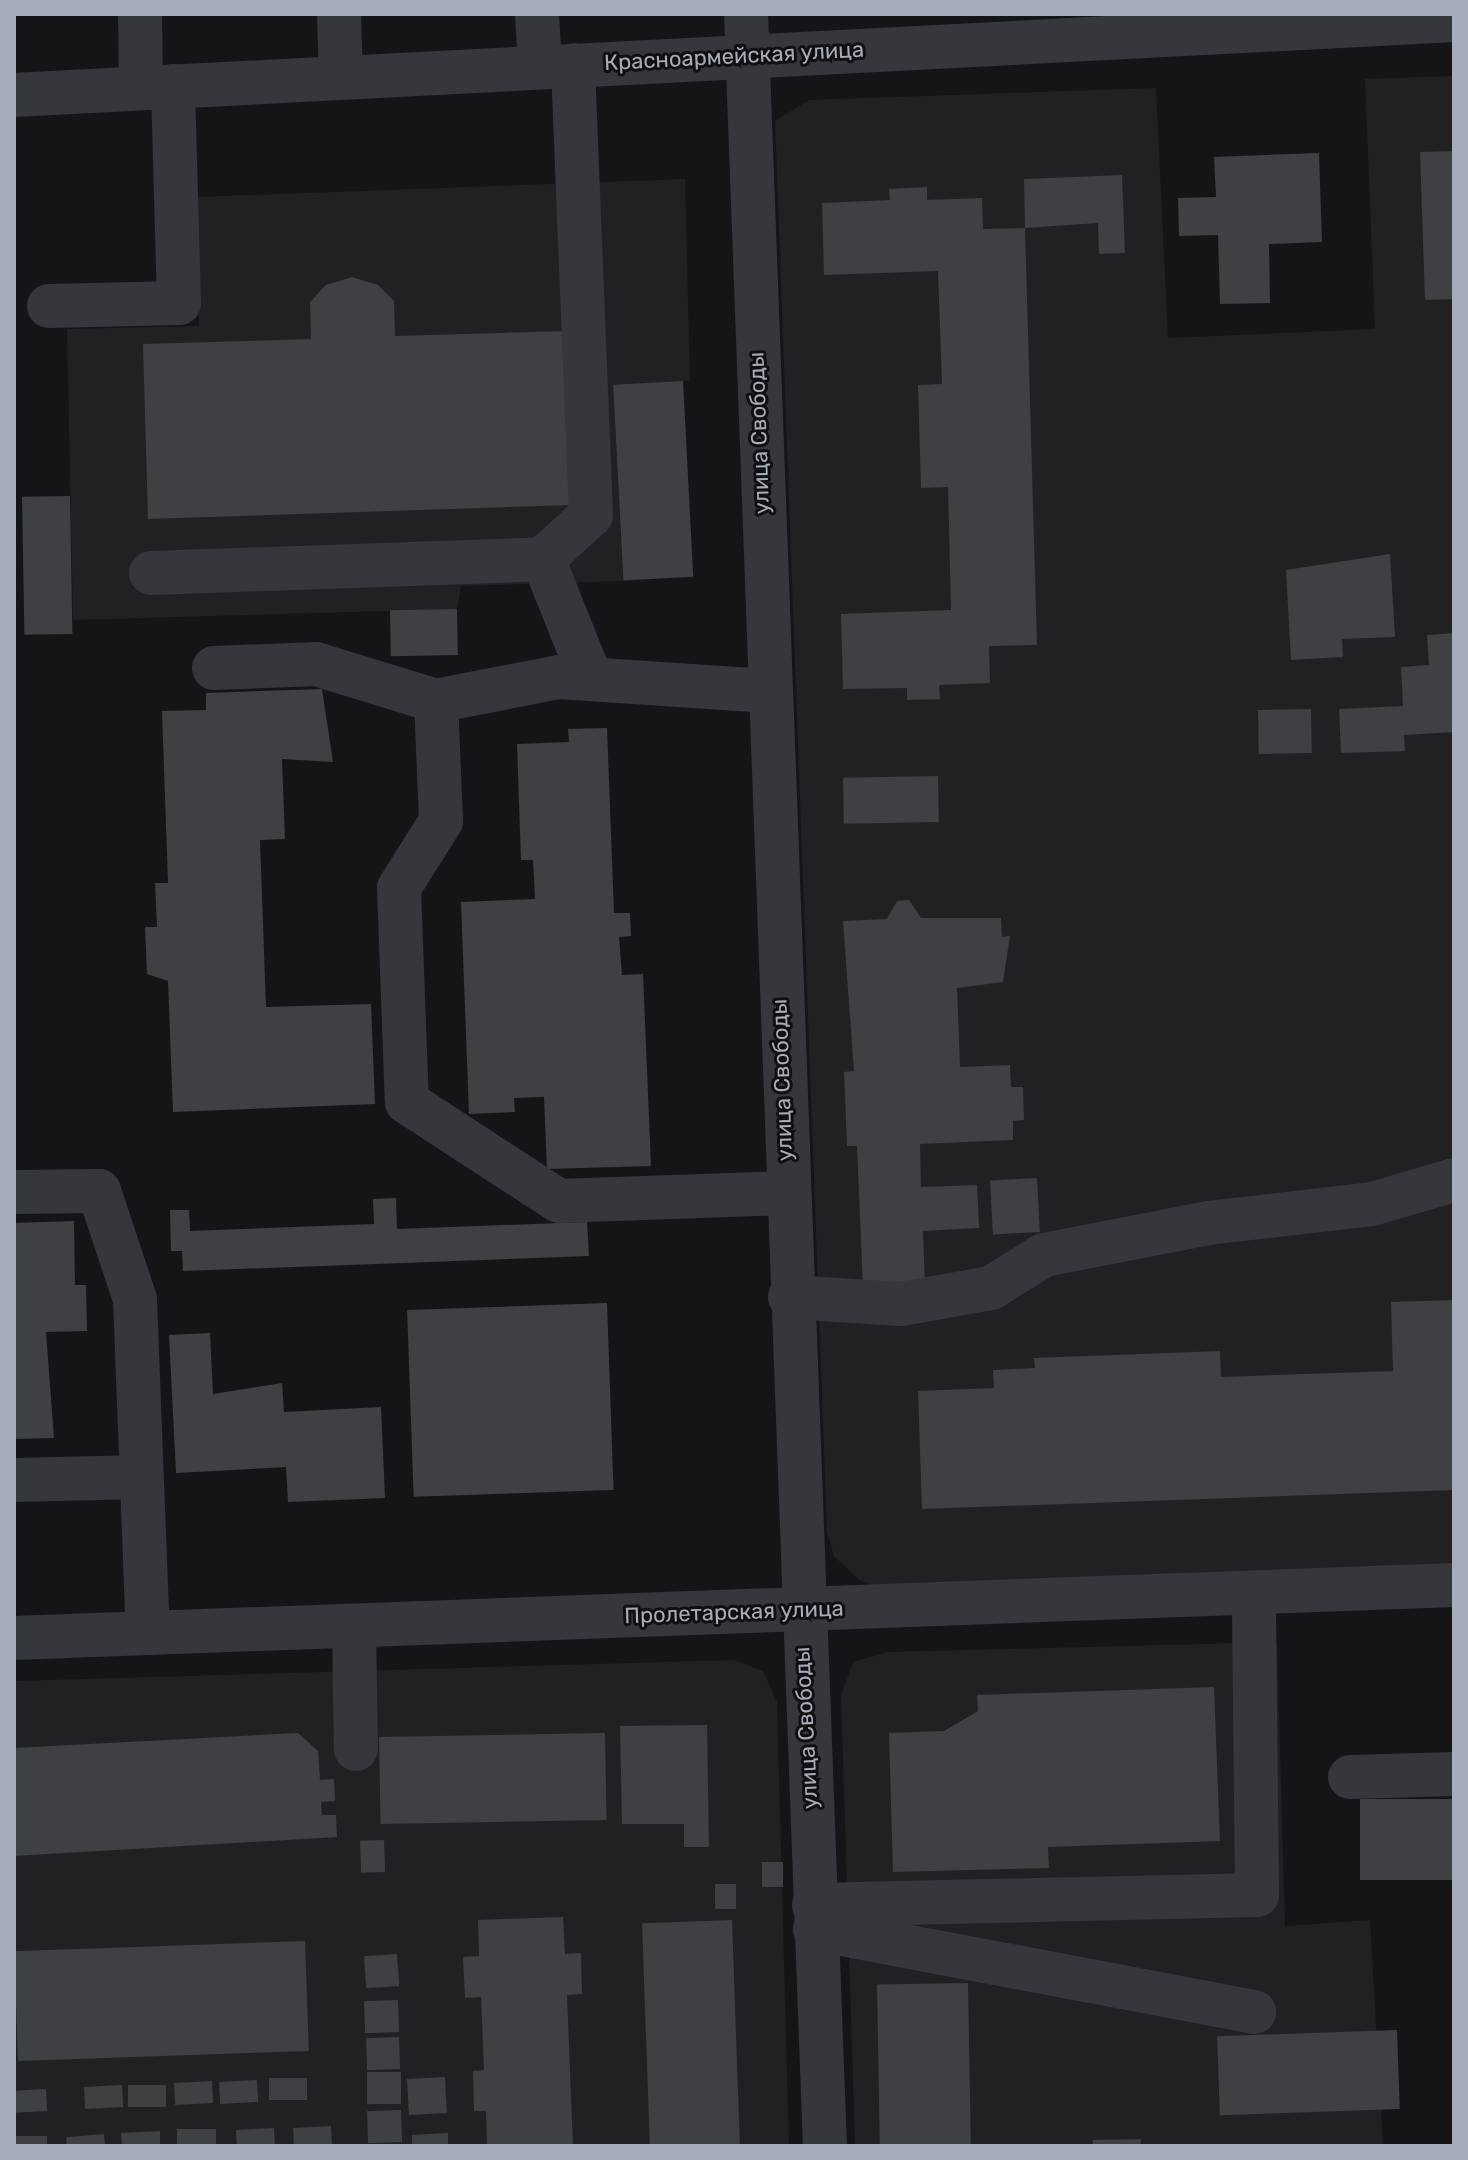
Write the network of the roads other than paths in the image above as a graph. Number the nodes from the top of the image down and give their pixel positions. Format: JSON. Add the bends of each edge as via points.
{"nodes":[{"id":1,"x":140,"y":14,"type":"edge"},
{"id":2,"x":339,"y":14,"type":"edge"},
{"id":3,"x":537,"y":14,"type":"edge"},
{"id":4,"x":1454,"y":20,"type":"edge"},
{"id":5,"x":1134,"y":23,"type":"edge"},
{"id":6,"x":747,"y":35,"type":"edge"},
{"id":7,"x":556,"y":66,"type":"junction"},
{"id":8,"x":341,"y":77,"type":"junction"},
{"id":9,"x":157,"y":87,"type":"junction"},
{"id":10,"x":14,"y":95,"type":"edge"},
{"id":11,"x":49,"y":306,"type":"dead end"},
{"id":12,"x":543,"y":559,"type":"junction"},
{"id":13,"x":151,"y":573,"type":"dead end"},
{"id":14,"x":214,"y":668,"type":"dead end"},
{"id":15,"x":591,"y":679,"type":"junction"},
{"id":16,"x":768,"y":691,"type":"junction"},
{"id":17,"x":436,"y":701,"type":"junction"},
{"id":18,"x":1454,"y":1180,"type":"edge"},
{"id":19,"x":14,"y":1192,"type":"edge"},
{"id":20,"x":786,"y":1193,"type":"junction"},
{"id":21,"x":790,"y":1297,"type":"junction"},
{"id":22,"x":141,"y":1477,"type":"junction"},
{"id":23,"x":14,"y":1480,"type":"edge"},
{"id":24,"x":1454,"y":1585,"type":"edge"},
{"id":25,"x":1254,"y":1594,"type":"junction"},
{"id":26,"x":801,"y":1610,"type":"junction"},
{"id":27,"x":354,"y":1626,"type":"junction"},
{"id":28,"x":148,"y":1633,"type":"junction"},
{"id":29,"x":14,"y":1638,"type":"edge"},
{"id":30,"x":356,"y":1749,"type":"dead end"},
{"id":31,"x":1454,"y":1774,"type":"edge"},
{"id":32,"x":1350,"y":1777,"type":"dead end"},
{"id":33,"x":815,"y":1917,"type":"junction"},
{"id":34,"x":1254,"y":2012,"type":"dead end"},
{"id":35,"x":825,"y":2146,"type":"edge"}],
"edges":[{"from":1,"to":9,"type":"street"},
{"from":2,"to":8,"type":"street"},
{"from":3,"to":7,"type":"street"},
{"from":4,"to":5,"type":"street","name":"Красноармейская улица"},
{"from":5,"to":6,"type":"street","name":"Красноармейская улица"},
{"from":6,"to":7,"type":"street","name":"Красноармейская улица"},
{"from":6,"to":16,"type":"street","name":"улица Свободы"},
{"from":7,"to":8,"type":"street","name":"Красноармейская улица"},
{"from":7,"to":12,"type":"street","via":[[591,515]]},
{"from":8,"to":9,"type":"street","name":"Красноармейская улица"},
{"from":9,"to":10,"type":"street","name":"Красноармейская улица"},
{"from":9,"to":11,"type":"street","via":[[179,303]]},
{"from":12,"to":13,"type":"street"},
{"from":12,"to":15,"type":"street"},
{"from":14,"to":17,"type":"street","via":[[316,664]]},
{"from":15,"to":16,"type":"street"},
{"from":15,"to":17,"type":"street","via":[[559,677]]},
{"from":16,"to":20,"type":"street","name":"улица Свободы"},
{"from":17,"to":20,"type":"street","via":[[441,821],[399,888],[407,1102],[559,1201]]},
{"from":18,"to":21,"type":"street","via":[[1372,1204],[1208,1223],[1044,1255],[991,1288],[901,1304]]},
{"from":19,"to":22,"type":"street","via":[[99,1191],[135,1299]]},
{"from":20,"to":21,"type":"street","name":"улица Свободы"},
{"from":21,"to":26,"type":"street","name":"улица Свободы"},
{"from":22,"to":23,"type":"street"},
{"from":22,"to":28,"type":"street"},
{"from":24,"to":25,"type":"street","name":"Пролетарская улица"},
{"from":25,"to":26,"type":"street","name":"Пролетарская улица"},
{"from":25,"to":33,"type":"street","via":[[1257,1895]]},
{"from":26,"to":27,"type":"street","name":"Пролетарская улица"},
{"from":26,"to":33,"type":"street","name":"улица Свободы"},
{"from":27,"to":28,"type":"street","name":"Пролетарская улица"},
{"from":27,"to":30,"type":"street"},
{"from":28,"to":29,"type":"street","name":"Пролетарская улица"},
{"from":31,"to":32,"type":"street"},
{"from":33,"to":34,"type":"street"},
{"from":33,"to":35,"type":"street","name":"улица Свободы"}]}
